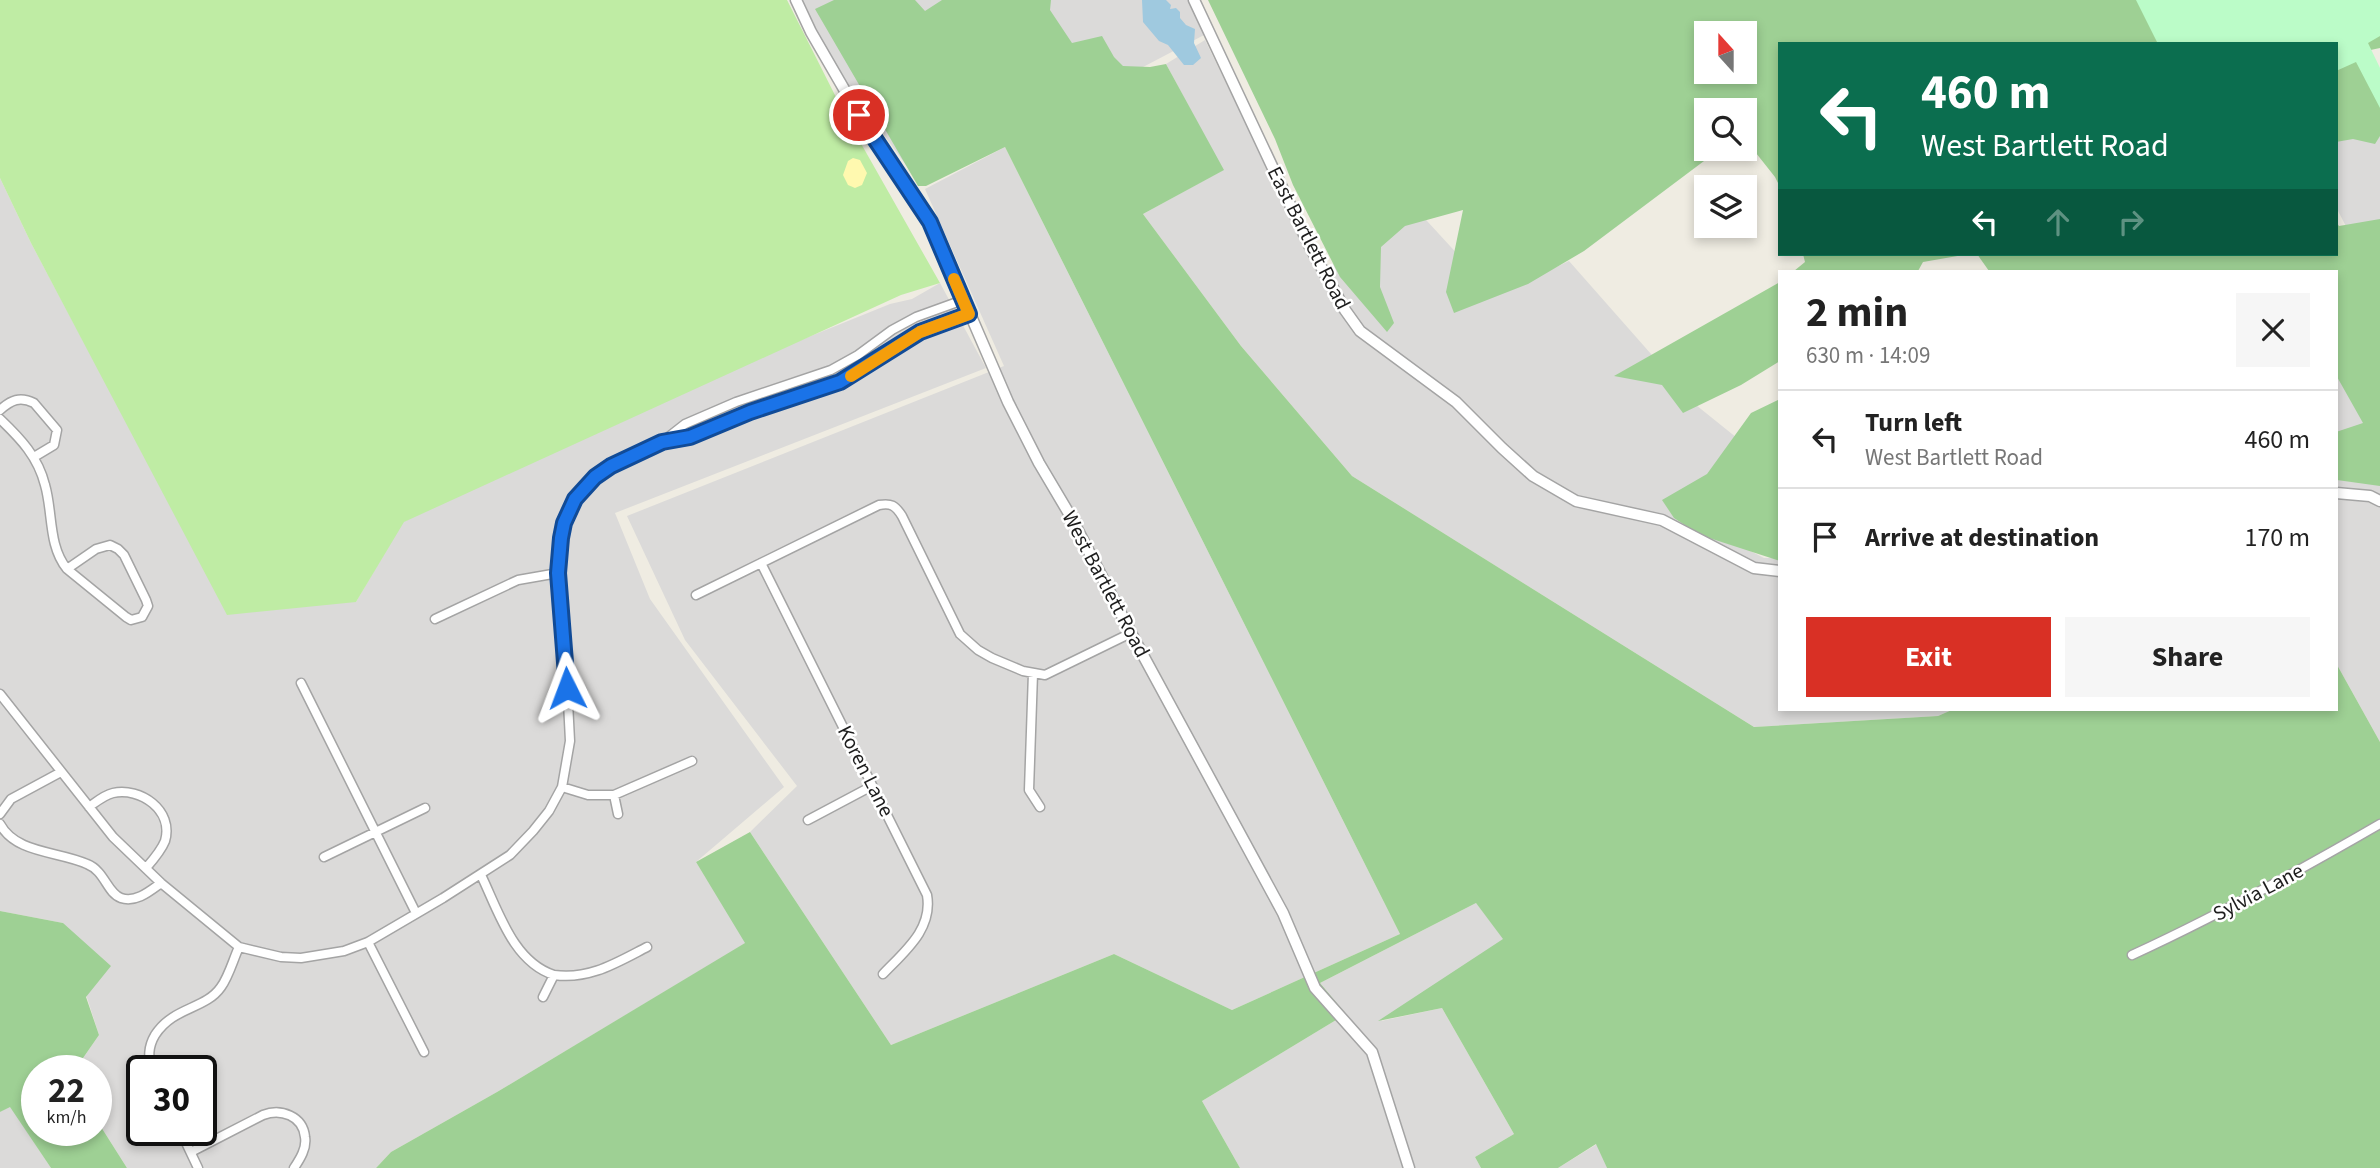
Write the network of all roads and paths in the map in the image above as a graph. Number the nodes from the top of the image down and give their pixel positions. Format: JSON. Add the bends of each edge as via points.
{"nodes":[{"id":1,"x":796,"y":0,"type":"edge"},
{"id":2,"x":1194,"y":0,"type":"edge"},
{"id":3,"x":963,"y":300,"type":"junction"},
{"id":4,"x":969,"y":314,"type":"junction"},
{"id":5,"x":916,"y":317,"type":"junction"},
{"id":6,"x":920,"y":332,"type":"junction"},
{"id":7,"x":0,"y":410,"type":"edge"},
{"id":8,"x":699,"y":418,"type":"junction"},
{"id":9,"x":0,"y":419,"type":"edge"},
{"id":10,"x":704,"y":431,"type":"junction"},
{"id":11,"x":662,"y":442,"type":"junction"},
{"id":12,"x":34,"y":457,"type":"junction"},
{"id":13,"x":2338,"y":493,"type":"edge"},
{"id":14,"x":2380,"y":501,"type":"edge"},
{"id":15,"x":761,"y":563,"type":"junction"},
{"id":16,"x":67,"y":569,"type":"junction"},
{"id":17,"x":1778,"y":571,"type":"edge"},
{"id":18,"x":558,"y":573,"type":"junction"},
{"id":19,"x":696,"y":595,"type":"dead end"},
{"id":20,"x":435,"y":619,"type":"dead end"},
{"id":21,"x":1131,"y":633,"type":"junction"},
{"id":22,"x":1033,"y":673,"type":"junction"},
{"id":23,"x":301,"y":684,"type":"dead end"},
{"id":24,"x":0,"y":694,"type":"edge"},
{"id":25,"x":692,"y":761,"type":"dead end"},
{"id":26,"x":61,"y":772,"type":"junction"},
{"id":27,"x":872,"y":786,"type":"junction"},
{"id":28,"x":562,"y":787,"type":"junction"},
{"id":29,"x":614,"y":795,"type":"junction"},
{"id":30,"x":89,"y":807,"type":"junction"},
{"id":31,"x":1040,"y":807,"type":"dead end"},
{"id":32,"x":425,"y":808,"type":"dead end"},
{"id":33,"x":0,"y":814,"type":"edge"},
{"id":34,"x":618,"y":814,"type":"dead end"},
{"id":35,"x":808,"y":820,"type":"dead end"},
{"id":36,"x":0,"y":824,"type":"edge"},
{"id":37,"x":2380,"y":824,"type":"edge"},
{"id":38,"x":377,"y":831,"type":"junction"},
{"id":39,"x":324,"y":857,"type":"dead end"},
{"id":40,"x":146,"y":868,"type":"junction"},
{"id":41,"x":481,"y":875,"type":"junction"},
{"id":42,"x":161,"y":883,"type":"junction"},
{"id":43,"x":416,"y":913,"type":"junction"},
{"id":44,"x":368,"y":942,"type":"junction"},
{"id":45,"x":239,"y":947,"type":"junction"},
{"id":46,"x":647,"y":947,"type":"dead end"},
{"id":47,"x":2132,"y":955,"type":"dead end"},
{"id":48,"x":883,"y":974,"type":"dead end"},
{"id":49,"x":554,"y":975,"type":"junction"},
{"id":50,"x":543,"y":997,"type":"dead end"},
{"id":51,"x":424,"y":1052,"type":"dead end"},
{"id":52,"x":149,"y":1055,"type":"edge"},
{"id":53,"x":188,"y":1146,"type":"edge"},
{"id":54,"x":191,"y":1152,"type":"junction"},
{"id":55,"x":198,"y":1168,"type":"edge"},
{"id":56,"x":294,"y":1168,"type":"edge"},
{"id":57,"x":1409,"y":1168,"type":"edge"}],
"edges":[{"from":1,"to":3,"type":"street","name":"West Bartlett Road","via":[[859,115],[930,222]]},
{"from":2,"to":17,"type":"street","name":"East Bartlett Road","via":[[1309,246],[1360,331],[1456,402],[1533,476],[1565,495],[1661,520],[1754,568]]},
{"from":3,"to":4,"type":"street","name":"West Bartlett Road"},
{"from":3,"to":5,"type":"street"},
{"from":4,"to":6,"type":"street"},
{"from":4,"to":21,"type":"street","name":"West Bartlett Road","via":[[1016,418]]},
{"from":5,"to":6,"type":"street"},
{"from":5,"to":8,"type":"street","via":[[831,370]]},
{"from":6,"to":10,"type":"street","via":[[840,382]]},
{"from":7,"to":12,"type":"street","via":[[12,401],[29,400],[57,430],[54,445]]},
{"from":8,"to":10,"type":"street"},
{"from":8,"to":11,"type":"street"},
{"from":9,"to":12,"type":"street"},
{"from":10,"to":11,"type":"street"},
{"from":11,"to":18,"type":"street","via":[[611,466],[575,499],[564,523]]},
{"from":12,"to":16,"type":"street","via":[[46,487],[54,541]]},
{"from":13,"to":14,"type":"street"},
{"from":15,"to":19,"type":"street"},
{"from":15,"to":22,"type":"street","via":[[890,503],[902,516],[960,634],[992,658]]},
{"from":15,"to":27,"type":"street","name":"Koren Lane"},
{"from":16,"to":16,"type":"street","via":[[131,620],[145,614],[146,600],[124,555],[115,547],[96,549]]},
{"from":18,"to":20,"type":"street","via":[[518,580]]},
{"from":18,"to":28,"type":"street","via":[[570,741]]},
{"from":21,"to":22,"type":"street","via":[[1045,675]]},
{"from":21,"to":57,"type":"street","name":"West Bartlett Road","via":[[1283,913],[1315,988],[1372,1052]]},
{"from":22,"to":31,"type":"street","via":[[1029,790]]},
{"from":23,"to":38,"type":"street"},
{"from":24,"to":26,"type":"street"},
{"from":25,"to":29,"type":"street"},
{"from":26,"to":30,"type":"street"},
{"from":26,"to":33,"type":"street","via":[[10,799]]},
{"from":27,"to":35,"type":"street"},
{"from":27,"to":48,"type":"street","name":"Koren Lane","via":[[929,904],[926,925]]},
{"from":28,"to":29,"type":"street","via":[[588,795]]},
{"from":28,"to":41,"type":"street","via":[[533,831]]},
{"from":29,"to":34,"type":"street"},
{"from":30,"to":40,"type":"street"},
{"from":30,"to":40,"type":"street","via":[[108,794],[131,792],[155,803],[166,838]]},
{"from":32,"to":38,"type":"street"},
{"from":36,"to":42,"type":"street","via":[[12,841],[95,867],[119,897],[140,897]]},
{"from":37,"to":47,"type":"street","name":"Sylvia Lane","via":[[2274,885]]},
{"from":38,"to":39,"type":"street"},
{"from":38,"to":43,"type":"street"},
{"from":40,"to":42,"type":"street"},
{"from":41,"to":43,"type":"street"},
{"from":41,"to":49,"type":"street","via":[[528,961]]},
{"from":42,"to":45,"type":"street"},
{"from":43,"to":44,"type":"street"},
{"from":44,"to":45,"type":"street","via":[[323,957],[301,958]]},
{"from":44,"to":51,"type":"street"},
{"from":45,"to":52,"type":"street","via":[[221,987],[203,1002],[176,1013],[148,1047]]},
{"from":46,"to":49,"type":"street","via":[[591,974]]},
{"from":49,"to":50,"type":"street"},
{"from":53,"to":54,"type":"street"},
{"from":54,"to":55,"type":"street"},
{"from":54,"to":56,"type":"street","via":[[263,1115],[284,1112],[299,1122],[306,1139]]}]}
